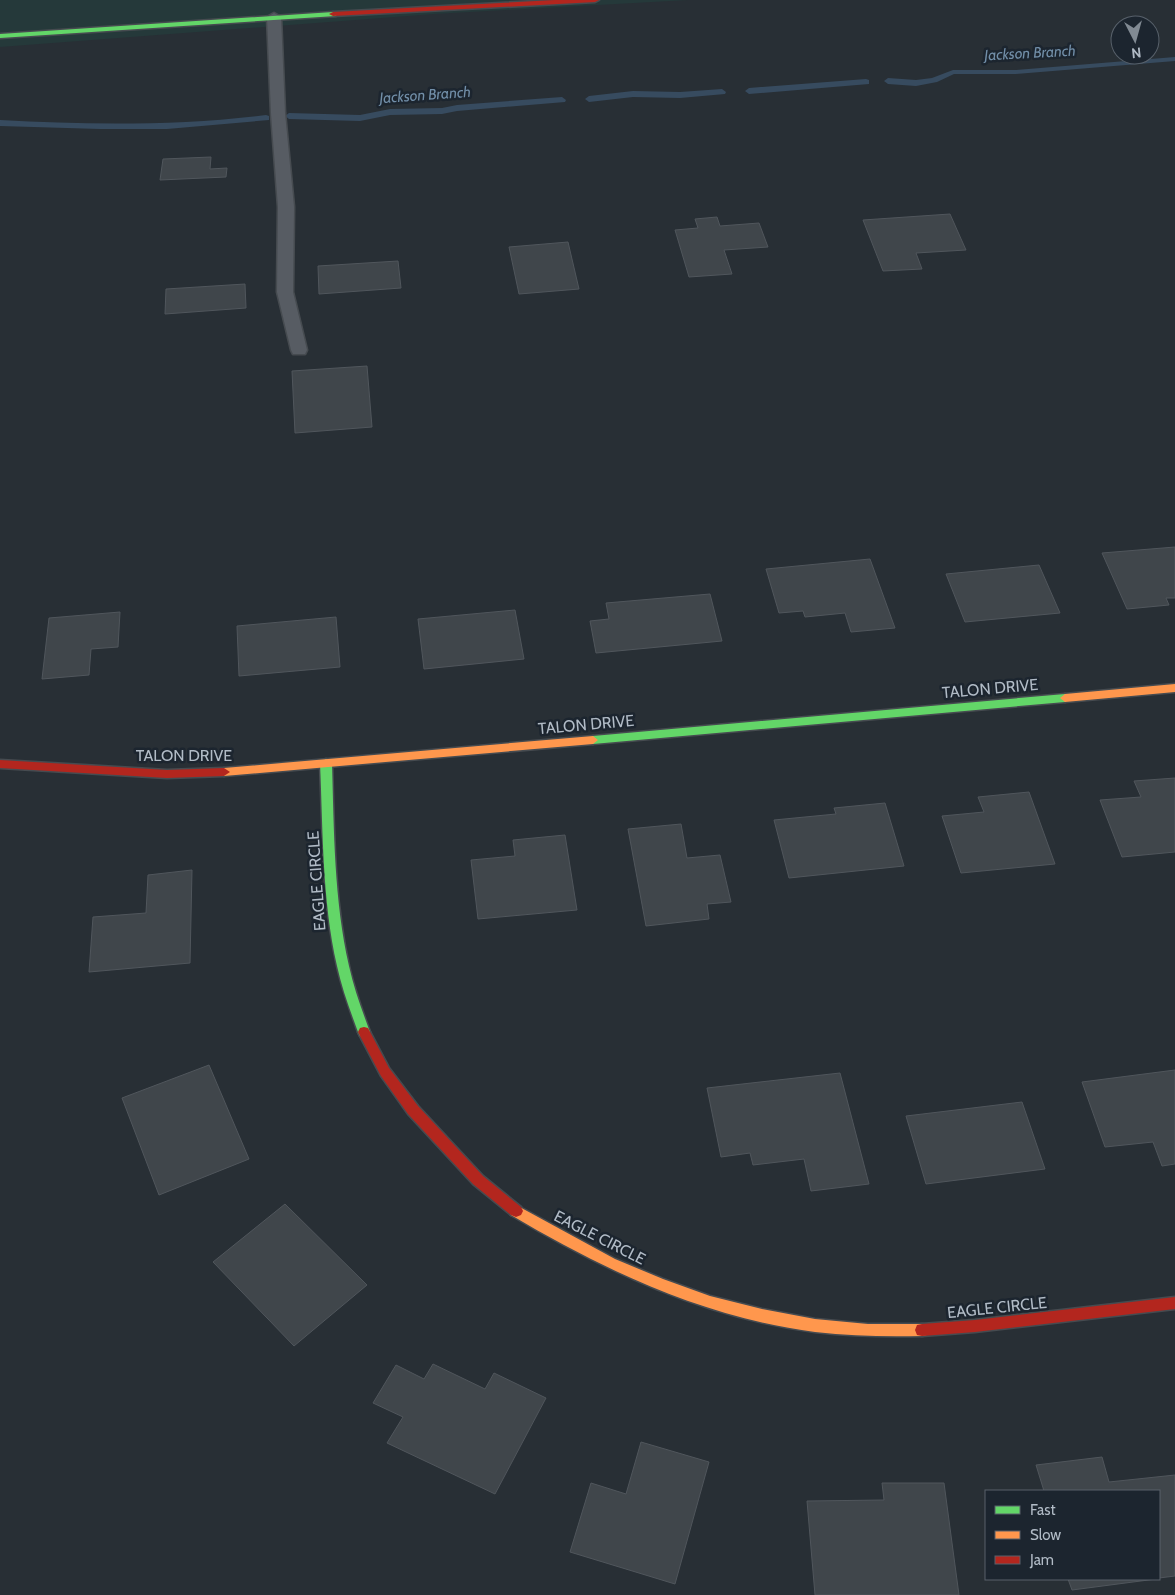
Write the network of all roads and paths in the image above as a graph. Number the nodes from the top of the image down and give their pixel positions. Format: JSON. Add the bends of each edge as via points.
{"nodes":[{"id":1,"x":595,"y":0,"type":"edge"},
{"id":2,"x":274,"y":17,"type":"junction"},
{"id":3,"x":0,"y":36,"type":"edge"},
{"id":4,"x":299,"y":350,"type":"dead end"},
{"id":5,"x":1175,"y":688,"type":"edge"},
{"id":6,"x":326,"y":763,"type":"junction"},
{"id":7,"x":0,"y":764,"type":"edge"},
{"id":8,"x":1175,"y":1303,"type":"edge"}],
"edges":[{"from":1,"to":2,"type":"street"},
{"from":2,"to":3,"type":"street"},
{"from":2,"to":4,"type":"lane","via":[[286,207],[285,292]]},
{"from":5,"to":6,"type":"street","name":"TALON DRIVE"},
{"from":6,"to":7,"type":"street","name":"TALON DRIVE","via":[[202,774]]},
{"from":6,"to":8,"type":"street","name":"EAGLE CIRCLE","via":[[334,925],[348,991],[371,1047],[402,1098],[503,1202],[563,1239],[625,1270],[695,1298],[824,1327],[900,1331],[957,1328]]}]}
